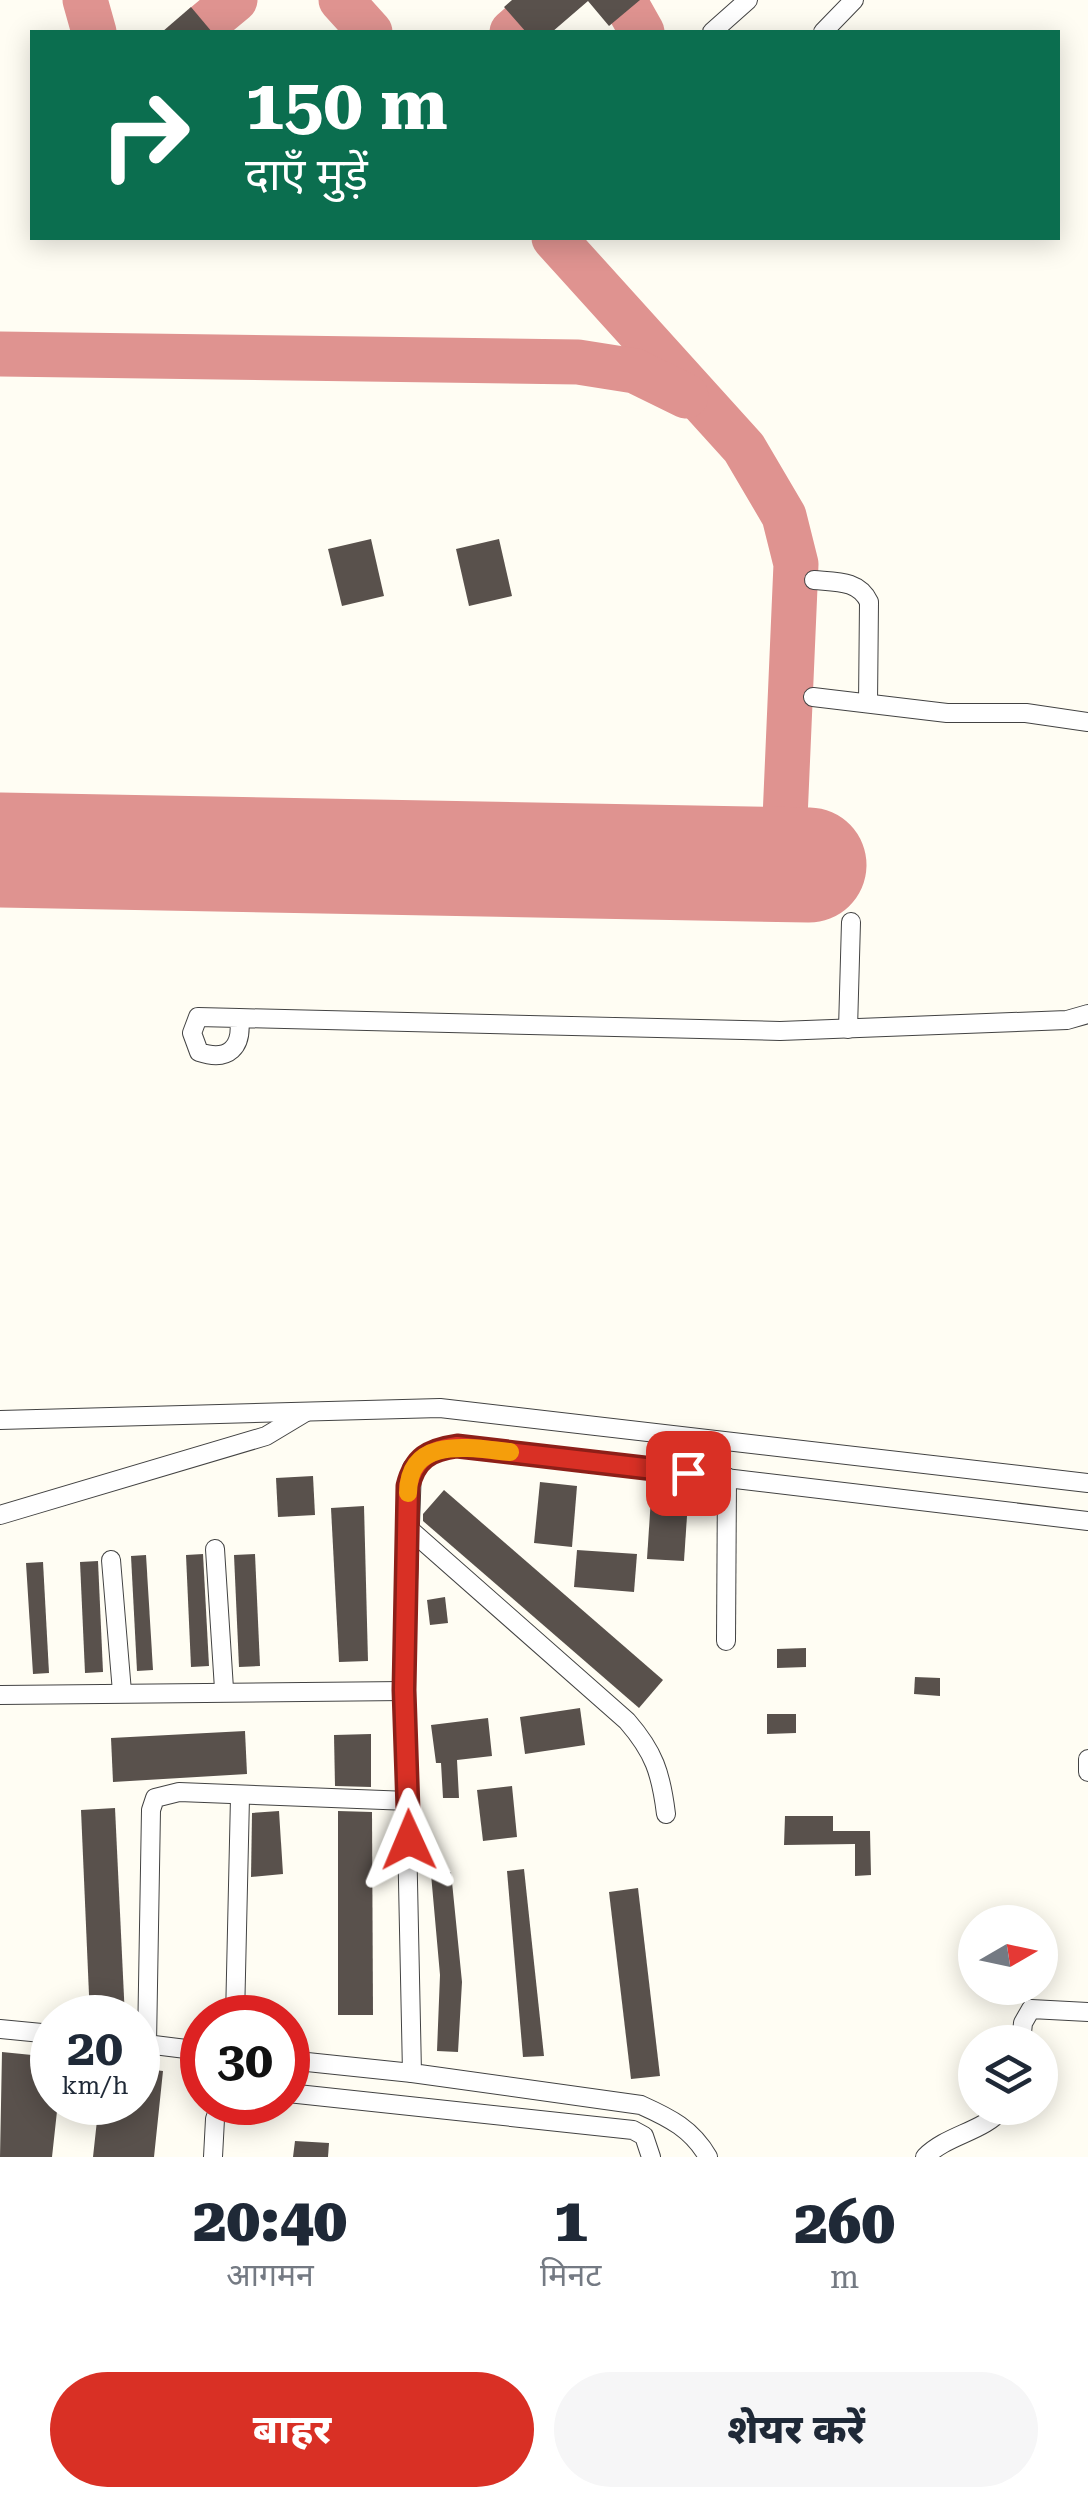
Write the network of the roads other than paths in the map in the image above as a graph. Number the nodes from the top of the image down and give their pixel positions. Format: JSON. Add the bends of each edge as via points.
{"nodes":[{"id":1,"x":748,"y":0,"type":"edge"},
{"id":2,"x":854,"y":0,"type":"edge"},
{"id":3,"x":714,"y":30,"type":"edge"},
{"id":4,"x":825,"y":30,"type":"edge"},
{"id":5,"x":814,"y":580,"type":"dead end"},
{"id":6,"x":814,"y":696,"type":"dead end"},
{"id":7,"x":868,"y":703,"type":"junction"},
{"id":8,"x":1088,"y":722,"type":"edge"},
{"id":9,"x":851,"y":922,"type":"dead end"},
{"id":10,"x":1088,"y":1014,"type":"edge"},
{"id":11,"x":239,"y":1018,"type":"dead end"},
{"id":12,"x":848,"y":1029,"type":"junction"},
{"id":13,"x":309,"y":1410,"type":"junction"},
{"id":14,"x":0,"y":1420,"type":"edge"},
{"id":15,"x":727,"y":1477,"type":"junction"},
{"id":16,"x":1088,"y":1483,"type":"edge"},
{"id":17,"x":0,"y":1515,"type":"edge"},
{"id":18,"x":1088,"y":1520,"type":"edge"},
{"id":19,"x":407,"y":1527,"type":"junction"},
{"id":20,"x":215,"y":1548,"type":"dead end"},
{"id":21,"x":111,"y":1560,"type":"dead end"},
{"id":22,"x":726,"y":1640,"type":"dead end"},
{"id":23,"x":224,"y":1689,"type":"junction"},
{"id":24,"x":404,"y":1690,"type":"junction"},
{"id":25,"x":122,"y":1692,"type":"junction"},
{"id":26,"x":0,"y":1695,"type":"edge"},
{"id":27,"x":1088,"y":1759,"type":"edge"},
{"id":28,"x":1088,"y":1772,"type":"edge"},
{"id":29,"x":240,"y":1797,"type":"junction"},
{"id":30,"x":409,"y":1801,"type":"junction"},
{"id":31,"x":666,"y":1814,"type":"dead end"},
{"id":32,"x":144,"y":1995,"type":"edge"},
{"id":33,"x":236,"y":1995,"type":"edge"},
{"id":34,"x":1088,"y":2012,"type":"edge"},
{"id":35,"x":1023,"y":2025,"type":"edge"},
{"id":36,"x":0,"y":2029,"type":"edge"},
{"id":37,"x":30,"y":2032,"type":"edge"},
{"id":38,"x":310,"y":2062,"type":"edge"},
{"id":39,"x":412,"y":2072,"type":"junction"},
{"id":40,"x":310,"y":2095,"type":"edge"},
{"id":41,"x":214,"y":2125,"type":"edge"},
{"id":42,"x":981,"y":2125,"type":"edge"},
{"id":43,"x":213,"y":2157,"type":"edge"},
{"id":44,"x":651,"y":2157,"type":"edge"},
{"id":45,"x":708,"y":2157,"type":"edge"},
{"id":46,"x":925,"y":2157,"type":"edge"}],
"edges":[{"from":1,"to":3,"type":"street"},
{"from":2,"to":4,"type":"street"},
{"from":5,"to":7,"type":"street","via":[[864,590]]},
{"from":6,"to":7,"type":"street"},
{"from":7,"to":8,"type":"street"},
{"from":9,"to":12,"type":"street"},
{"from":10,"to":12,"type":"street"},
{"from":11,"to":12,"type":"street"},
{"from":13,"to":14,"type":"street"},
{"from":13,"to":16,"type":"street","via":[[440,1408]]},
{"from":13,"to":17,"type":"street","via":[[266,1436]]},
{"from":15,"to":18,"type":"street"},
{"from":15,"to":19,"type":"street","via":[[457,1446],[422,1457],[412,1468]]},
{"from":15,"to":22,"type":"street"},
{"from":19,"to":24,"type":"street"},
{"from":19,"to":31,"type":"street","via":[[627,1721],[660,1766]]},
{"from":20,"to":23,"type":"street"},
{"from":21,"to":25,"type":"street"},
{"from":23,"to":24,"type":"street"},
{"from":23,"to":25,"type":"street"},
{"from":24,"to":30,"type":"street"},
{"from":25,"to":26,"type":"street"},
{"from":27,"to":28,"type":"street"},
{"from":29,"to":30,"type":"street"},
{"from":29,"to":32,"type":"street","via":[[179,1792],[155,1798]]},
{"from":29,"to":33,"type":"street"},
{"from":30,"to":39,"type":"street"},
{"from":34,"to":35,"type":"street","via":[[1031,2009]]},
{"from":36,"to":37,"type":"street"},
{"from":38,"to":39,"type":"street"},
{"from":39,"to":45,"type":"street","via":[[641,2105],[674,2120]]},
{"from":40,"to":44,"type":"street","via":[[633,2130],[644,2136]]},
{"from":41,"to":43,"type":"street"},
{"from":42,"to":46,"type":"street"}]}
